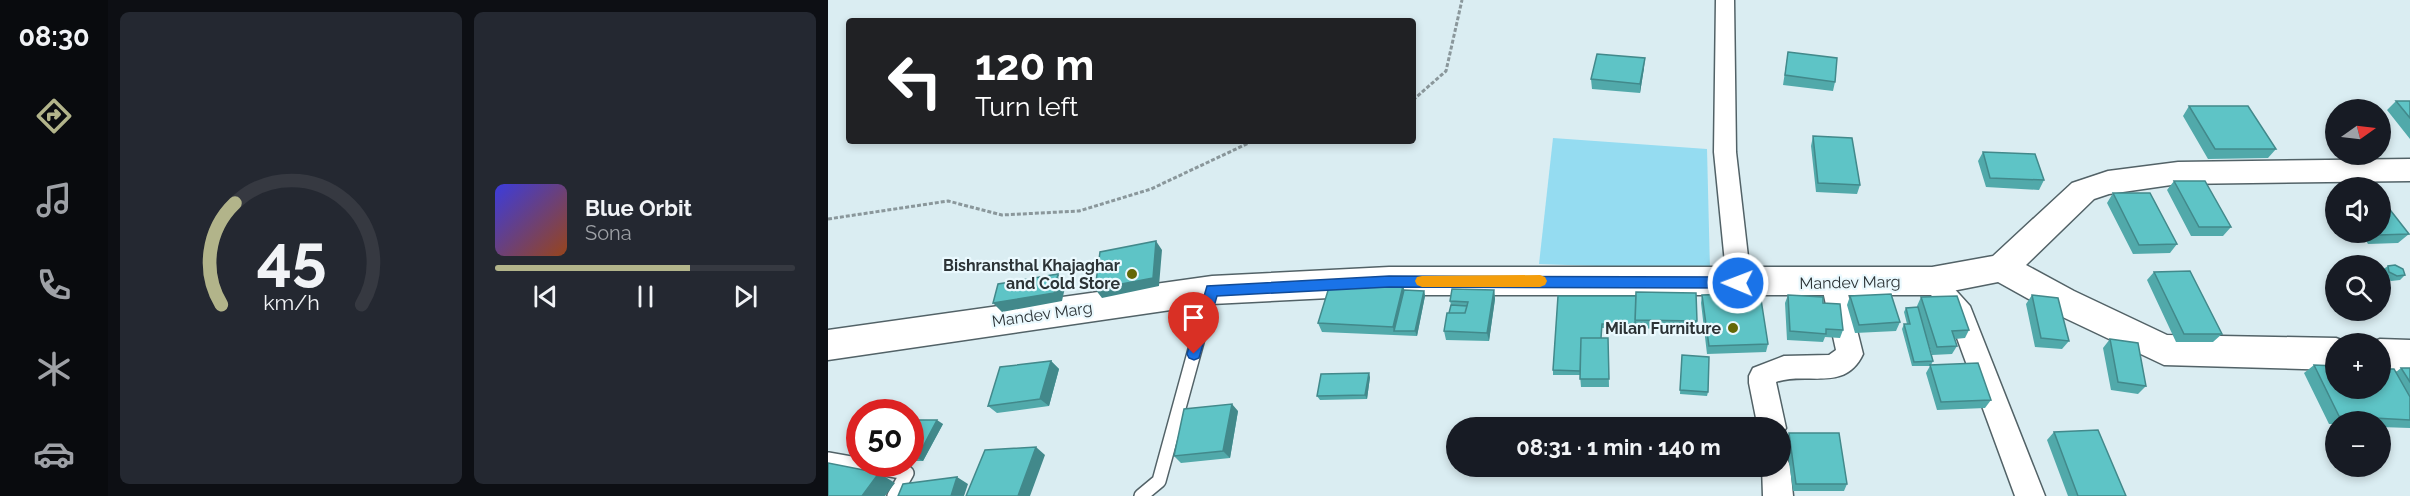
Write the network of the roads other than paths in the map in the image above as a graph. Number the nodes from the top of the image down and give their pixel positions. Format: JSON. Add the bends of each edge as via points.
{"nodes":[{"id":1,"x":1725,"y":0,"type":"edge"},
{"id":2,"x":2410,"y":170,"type":"edge"},
{"id":3,"x":2002,"y":268,"type":"junction"},
{"id":4,"x":1932,"y":281,"type":"junction"},
{"id":5,"x":1833,"y":282,"type":"junction"},
{"id":6,"x":1738,"y":283,"type":"junction"},
{"id":7,"x":1212,"y":290,"type":"junction"},
{"id":8,"x":828,"y":345,"type":"edge"},
{"id":9,"x":2325,"y":354,"type":"edge"},
{"id":10,"x":2391,"y":355,"type":"edge"},
{"id":11,"x":2410,"y":356,"type":"edge"},
{"id":12,"x":1771,"y":417,"type":"edge"},
{"id":13,"x":828,"y":459,"type":"edge"},
{"id":14,"x":1777,"y":477,"type":"edge"},
{"id":15,"x":894,"y":496,"type":"edge"},
{"id":16,"x":1141,"y":496,"type":"edge"},
{"id":17,"x":1778,"y":496,"type":"edge"},
{"id":18,"x":2030,"y":496,"type":"edge"}],
"edges":[{"from":1,"to":6,"type":"street","via":[[1725,152]]},
{"from":2,"to":3,"type":"main road","via":[[2178,173],[2108,183],[2083,191]]},
{"from":3,"to":4,"type":"main road","name":"Mandev Marg"},
{"from":3,"to":9,"type":"main road","via":[[2164,350]]},
{"from":4,"to":5,"type":"main road","name":"Mandev Marg"},
{"from":4,"to":18,"type":"street","via":[[1961,313]]},
{"from":5,"to":6,"type":"main road","name":"Mandev Marg"},
{"from":5,"to":12,"type":"street","via":[[1850,354],[1842,364],[1830,368],[1772,368],[1762,376]]},
{"from":6,"to":7,"type":"main road","name":"Mandev Marg","via":[[1389,281]]},
{"from":7,"to":8,"type":"main road","name":"Mandev Marg"},
{"from":7,"to":16,"type":"lane","via":[[1159,481]]},
{"from":10,"to":11,"type":"main road"},
{"from":13,"to":15,"type":"lane","via":[[907,473]]},
{"from":14,"to":17,"type":"street"}]}
